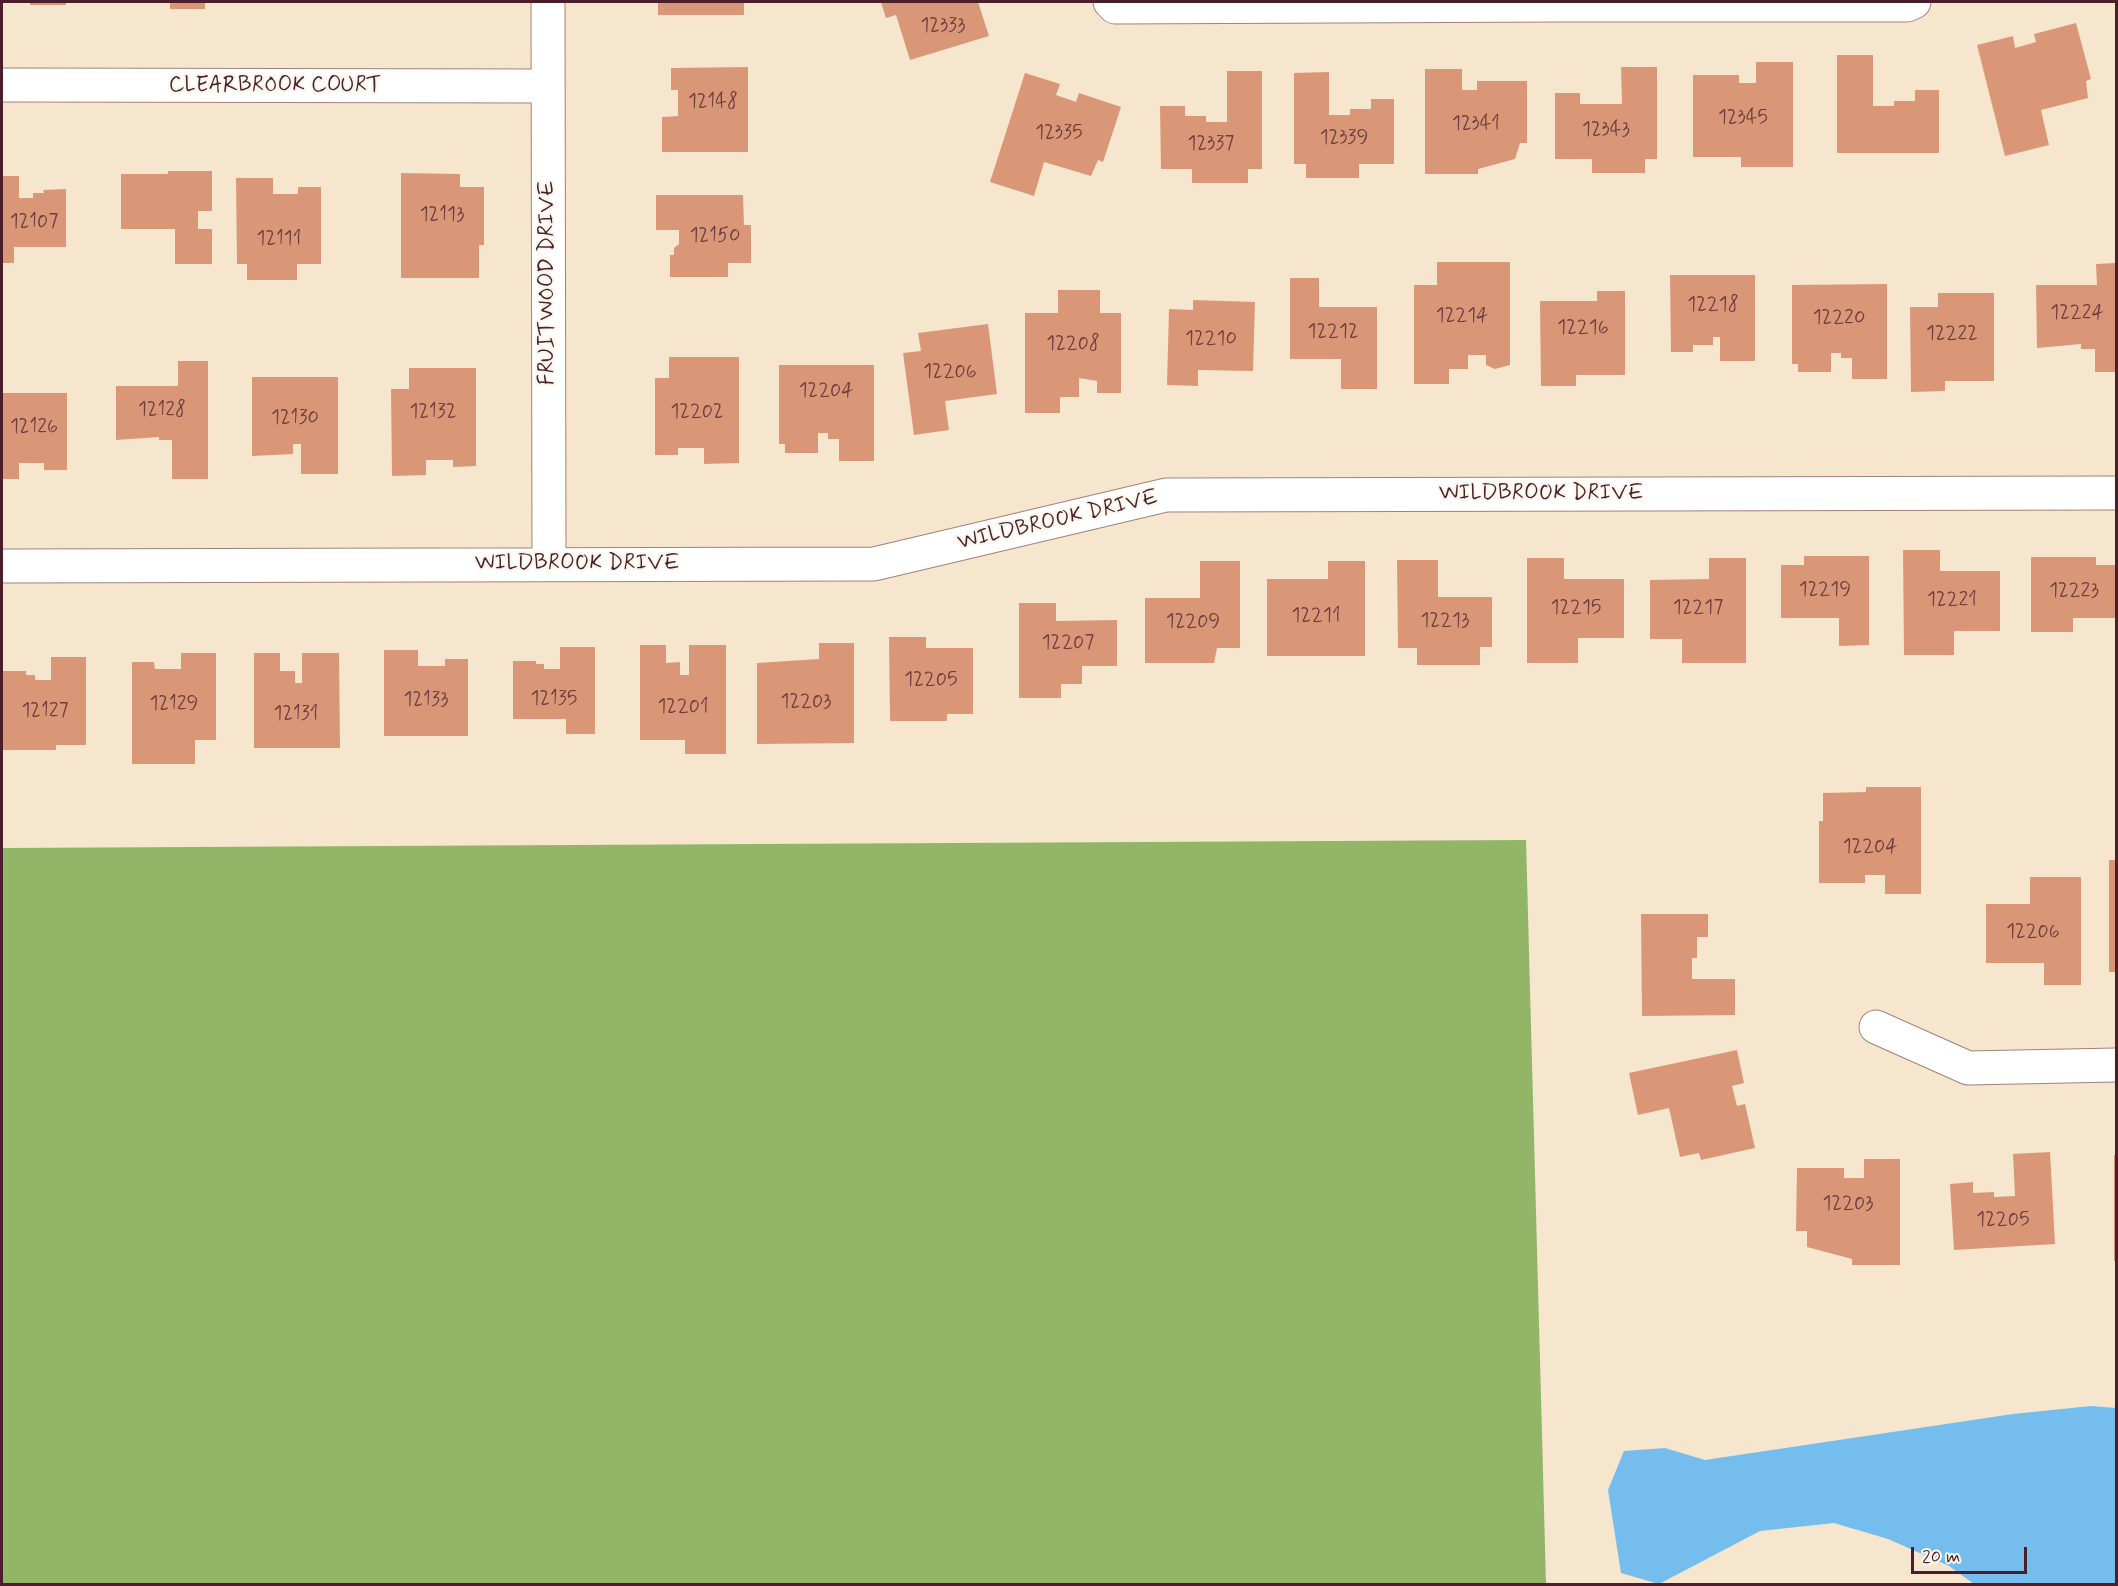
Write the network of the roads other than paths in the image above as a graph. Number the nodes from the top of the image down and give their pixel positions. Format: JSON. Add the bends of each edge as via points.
{"nodes":[{"id":1,"x":548,"y":2,"type":"edge"},
{"id":2,"x":1110,"y":2,"type":"edge"},
{"id":3,"x":1914,"y":2,"type":"edge"},
{"id":4,"x":1558,"y":3,"type":"edge"},
{"id":5,"x":2,"y":85,"type":"edge"},
{"id":6,"x":548,"y":87,"type":"junction"},
{"id":7,"x":2116,"y":493,"type":"edge"},
{"id":8,"x":549,"y":564,"type":"junction"},
{"id":9,"x":2,"y":566,"type":"edge"},
{"id":10,"x":1876,"y":1027,"type":"dead end"},
{"id":11,"x":2116,"y":1065,"type":"edge"}],
"edges":[{"from":1,"to":6,"type":"street","name":"FRUITWOOD DRIVE"},
{"from":2,"to":4,"type":"street","via":[[1115,7]]},
{"from":3,"to":4,"type":"street"},
{"from":5,"to":6,"type":"street","name":"CLEARBROOK COURT"},
{"from":6,"to":8,"type":"street","name":"FRUITWOOD DRIVE"},
{"from":7,"to":8,"type":"street","name":"WILDBROOK DRIVE","via":[[1166,495],[874,564]]},
{"from":8,"to":9,"type":"street","name":"WILDBROOK DRIVE"},
{"from":10,"to":11,"type":"street","via":[[1968,1068]]}]}
